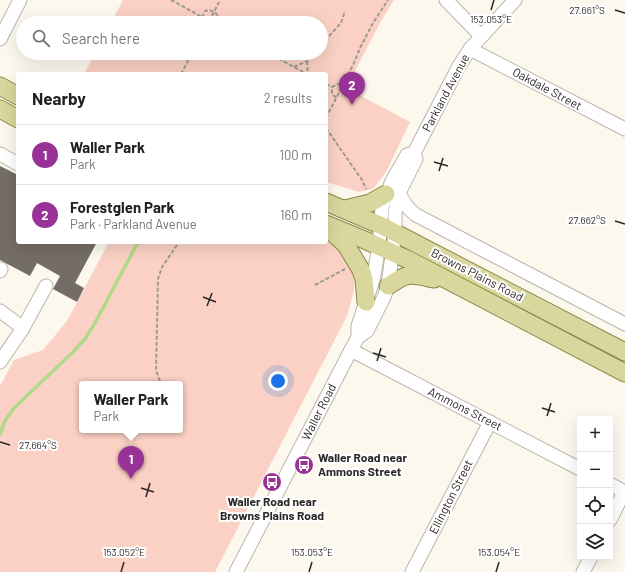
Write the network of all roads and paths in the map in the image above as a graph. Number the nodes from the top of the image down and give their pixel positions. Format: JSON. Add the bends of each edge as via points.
{"nodes":[{"id":1,"x":20,"y":0,"type":"edge"},
{"id":2,"x":171,"y":0,"type":"edge"},
{"id":3,"x":220,"y":0,"type":"edge"},
{"id":4,"x":388,"y":0,"type":"edge"},
{"id":5,"x":446,"y":0,"type":"edge"},
{"id":6,"x":515,"y":0,"type":"edge"},
{"id":7,"x":344,"y":11,"type":"dead end"},
{"id":8,"x":214,"y":12,"type":"junction"},
{"id":9,"x":201,"y":16,"type":"edge"},
{"id":10,"x":203,"y":16,"type":"edge"},
{"id":11,"x":212,"y":16,"type":"dead end"},
{"id":12,"x":218,"y":16,"type":"edge"},
{"id":13,"x":480,"y":36,"type":"junction"},
{"id":14,"x":328,"y":37,"type":"edge"},
{"id":15,"x":0,"y":39,"type":"edge"},
{"id":16,"x":470,"y":49,"type":"junction"},
{"id":17,"x":188,"y":60,"type":"edge"},
{"id":18,"x":281,"y":60,"type":"edge"},
{"id":19,"x":307,"y":60,"type":"joint"},
{"id":20,"x":294,"y":67,"type":"junction"},
{"id":21,"x":182,"y":72,"type":"edge"},
{"id":22,"x":304,"y":72,"type":"edge"},
{"id":23,"x":308,"y":72,"type":"edge"},
{"id":24,"x":343,"y":84,"type":"junction"},
{"id":25,"x":328,"y":85,"type":"edge"},
{"id":26,"x":0,"y":86,"type":"edge"},
{"id":27,"x":332,"y":87,"type":"junction"},
{"id":28,"x":16,"y":95,"type":"edge"},
{"id":29,"x":336,"y":98,"type":"junction"},
{"id":30,"x":0,"y":109,"type":"edge"},
{"id":31,"x":328,"y":114,"type":"edge"},
{"id":32,"x":16,"y":118,"type":"edge"},
{"id":33,"x":625,"y":129,"type":"edge"},
{"id":34,"x":328,"y":131,"type":"edge"},
{"id":35,"x":0,"y":154,"type":"edge"},
{"id":36,"x":16,"y":163,"type":"edge"},
{"id":37,"x":367,"y":191,"type":"dead end"},
{"id":38,"x":393,"y":194,"type":"junction"},
{"id":39,"x":328,"y":203,"type":"edge"},
{"id":40,"x":345,"y":209,"type":"junction"},
{"id":41,"x":380,"y":225,"type":"junction"},
{"id":42,"x":328,"y":227,"type":"edge"},
{"id":43,"x":328,"y":228,"type":"edge"},
{"id":44,"x":395,"y":232,"type":"junction"},
{"id":45,"x":178,"y":244,"type":"edge"},
{"id":46,"x":386,"y":249,"type":"junction"},
{"id":47,"x":335,"y":274,"type":"dead end"},
{"id":48,"x":453,"y":284,"type":"junction"},
{"id":49,"x":46,"y":286,"type":"dead end"},
{"id":50,"x":314,"y":286,"type":"dead end"},
{"id":51,"x":388,"y":286,"type":"junction"},
{"id":52,"x":366,"y":302,"type":"junction"},
{"id":53,"x":0,"y":311,"type":"edge"},
{"id":54,"x":625,"y":324,"type":"edge"},
{"id":55,"x":23,"y":328,"type":"junction"},
{"id":56,"x":358,"y":337,"type":"junction"},
{"id":57,"x":351,"y":350,"type":"junction"},
{"id":58,"x":625,"y":352,"type":"edge"},
{"id":59,"x":0,"y":362,"type":"edge"},
{"id":60,"x":625,"y":373,"type":"edge"},
{"id":61,"x":160,"y":381,"type":"dead end"},
{"id":62,"x":490,"y":422,"type":"junction"},
{"id":63,"x":577,"y":467,"type":"edge"},
{"id":64,"x":613,"y":486,"type":"edge"},
{"id":65,"x":625,"y":492,"type":"edge"},
{"id":66,"x":613,"y":514,"type":"edge"},
{"id":67,"x":589,"y":560,"type":"edge"},
{"id":68,"x":236,"y":572,"type":"edge"},
{"id":69,"x":412,"y":572,"type":"edge"},
{"id":70,"x":583,"y":572,"type":"edge"}],
"edges":[{"from":1,"to":15,"type":"street"},
{"from":2,"to":9,"type":"path"},
{"from":3,"to":8,"type":"path"},
{"from":4,"to":24,"type":"path","via":[[370,29]]},
{"from":5,"to":13,"type":"street"},
{"from":6,"to":13,"type":"street","name":"Parkland Avenue"},
{"from":7,"to":14,"type":"path","via":[[341,23]]},
{"from":8,"to":10,"type":"path","via":[[205,11]]},
{"from":8,"to":11,"type":"path"},
{"from":8,"to":12,"type":"path"},
{"from":13,"to":16,"type":"street","name":"Parkland Avenue"},
{"from":16,"to":33,"type":"street","name":"Oakdale Street"},
{"from":16,"to":38,"type":"street","name":"Parkland Avenue","via":[[458,66],[414,153],[407,155],[392,181]]},
{"from":17,"to":21,"type":"path"},
{"from":18,"to":20,"type":"path"},
{"from":19,"to":20,"type":"path"},
{"from":19,"to":23,"type":"path"},
{"from":20,"to":22,"type":"path"},
{"from":24,"to":27,"type":"path"},
{"from":24,"to":29,"type":"path"},
{"from":25,"to":27,"type":"path"},
{"from":26,"to":28,"type":"main road"},
{"from":27,"to":29,"type":"path","via":[[332,93]]},
{"from":29,"to":31,"type":"path"},
{"from":30,"to":32,"type":"main road"},
{"from":34,"to":37,"type":"path"},
{"from":35,"to":36,"type":"street"},
{"from":38,"to":40,"type":"main road"},
{"from":38,"to":41,"type":"street","name":"Parkland Avenue","via":[[382,207]]},
{"from":38,"to":44,"type":"street","name":"Parkland Avenue"},
{"from":38,"to":54,"type":"street","name":"Browns Plains Road","via":[[416,215]]},
{"from":39,"to":40,"type":"main road","name":"Browns Plains Road"},
{"from":40,"to":41,"type":"main road","name":"Browns Plains Road"},
{"from":41,"to":44,"type":"main road","name":"Browns Plains Road"},
{"from":41,"to":46,"type":"street","name":"Waller Road"},
{"from":42,"to":46,"type":"main road","name":"Browns Plains Road"},
{"from":43,"to":52,"type":"main road","via":[[346,245],[357,263],[364,279]]},
{"from":44,"to":46,"type":"street","name":"Waller Road"},
{"from":44,"to":58,"type":"main road","name":"Browns Plains Road"},
{"from":45,"to":61,"type":"path","via":[[162,267],[158,279],[156,370]]},
{"from":46,"to":48,"type":"main road","name":"Browns Plains Road"},
{"from":46,"to":51,"type":"street","name":"Waller Road"},
{"from":46,"to":52,"type":"street","name":"Waller Road"},
{"from":47,"to":50,"type":"path"},
{"from":48,"to":51,"type":"main road","via":[[409,275]]},
{"from":48,"to":60,"type":"main road","name":"Browns Plains Road"},
{"from":49,"to":55,"type":"street"},
{"from":51,"to":56,"type":"street","name":"Waller Road","via":[[367,331]]},
{"from":52,"to":56,"type":"street","name":"Waller Road","via":[[358,326]]},
{"from":53,"to":55,"type":"street"},
{"from":55,"to":59,"type":"street"},
{"from":56,"to":57,"type":"street","name":"Waller Road"},
{"from":57,"to":62,"type":"street","name":"Ammons Street"},
{"from":57,"to":68,"type":"street","name":"Waller Road"},
{"from":62,"to":63,"type":"street","name":"Ammons Street"},
{"from":62,"to":69,"type":"street","name":"Ellington Street"},
{"from":64,"to":65,"type":"street"},
{"from":65,"to":66,"type":"street"},
{"from":67,"to":70,"type":"street"}]}
